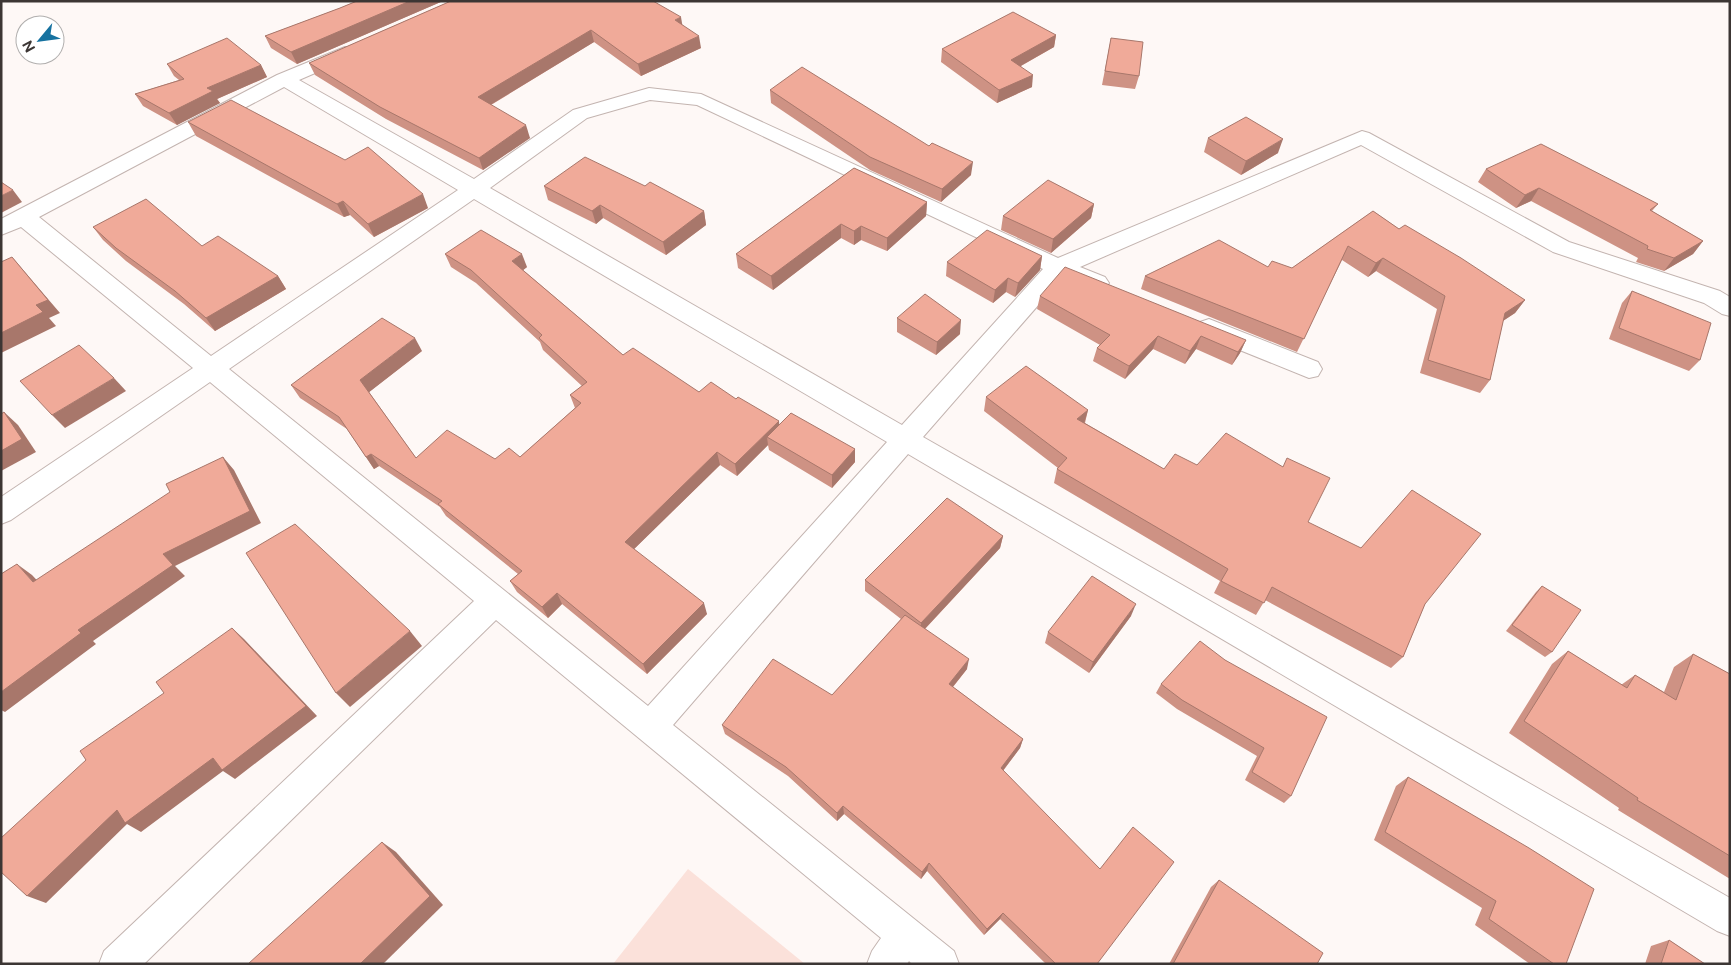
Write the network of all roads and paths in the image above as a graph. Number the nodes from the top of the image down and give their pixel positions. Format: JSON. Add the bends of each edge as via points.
{"nodes":[{"id":1,"x":365,"y":44,"type":"edge"},
{"id":2,"x":284,"y":79,"type":"junction"},
{"id":3,"x":473,"y":190,"type":"junction"},
{"id":4,"x":13,"y":222,"type":"edge"},
{"id":5,"x":1058,"y":267,"type":"junction"},
{"id":6,"x":1121,"y":292,"type":"edge"},
{"id":7,"x":1724,"y":298,"type":"edge"},
{"id":8,"x":1192,"y":321,"type":"edge"},
{"id":9,"x":1309,"y":369,"type":"dead end"},
{"id":10,"x":210,"y":370,"type":"junction"},
{"id":11,"x":905,"y":439,"type":"junction"},
{"id":12,"x":1,"y":512,"type":"edge"},
{"id":13,"x":495,"y":601,"type":"junction"},
{"id":14,"x":650,"y":728,"type":"junction"},
{"id":15,"x":1730,"y":918,"type":"edge"},
{"id":16,"x":905,"y":935,"type":"junction"},
{"id":17,"x":117,"y":964,"type":"edge"},
{"id":18,"x":885,"y":964,"type":"edge"},
{"id":19,"x":941,"y":964,"type":"edge"}],
"edges":[{"from":1,"to":2,"type":"street"},
{"from":2,"to":3,"type":"street"},
{"from":2,"to":4,"type":"street"},
{"from":3,"to":5,"type":"street","via":[[580,114],[648,94],[701,100]]},
{"from":3,"to":10,"type":"street"},
{"from":3,"to":11,"type":"street"},
{"from":4,"to":10,"type":"street"},
{"from":5,"to":6,"type":"street"},
{"from":5,"to":7,"type":"street","via":[[1362,137],[1561,248]]},
{"from":5,"to":11,"type":"street"},
{"from":8,"to":9,"type":"street"},
{"from":10,"to":12,"type":"street"},
{"from":10,"to":13,"type":"street"},
{"from":11,"to":14,"type":"street"},
{"from":11,"to":15,"type":"street"},
{"from":13,"to":14,"type":"street"},
{"from":13,"to":17,"type":"street"},
{"from":14,"to":16,"type":"street"},
{"from":16,"to":18,"type":"street"},
{"from":16,"to":19,"type":"street"}]}
